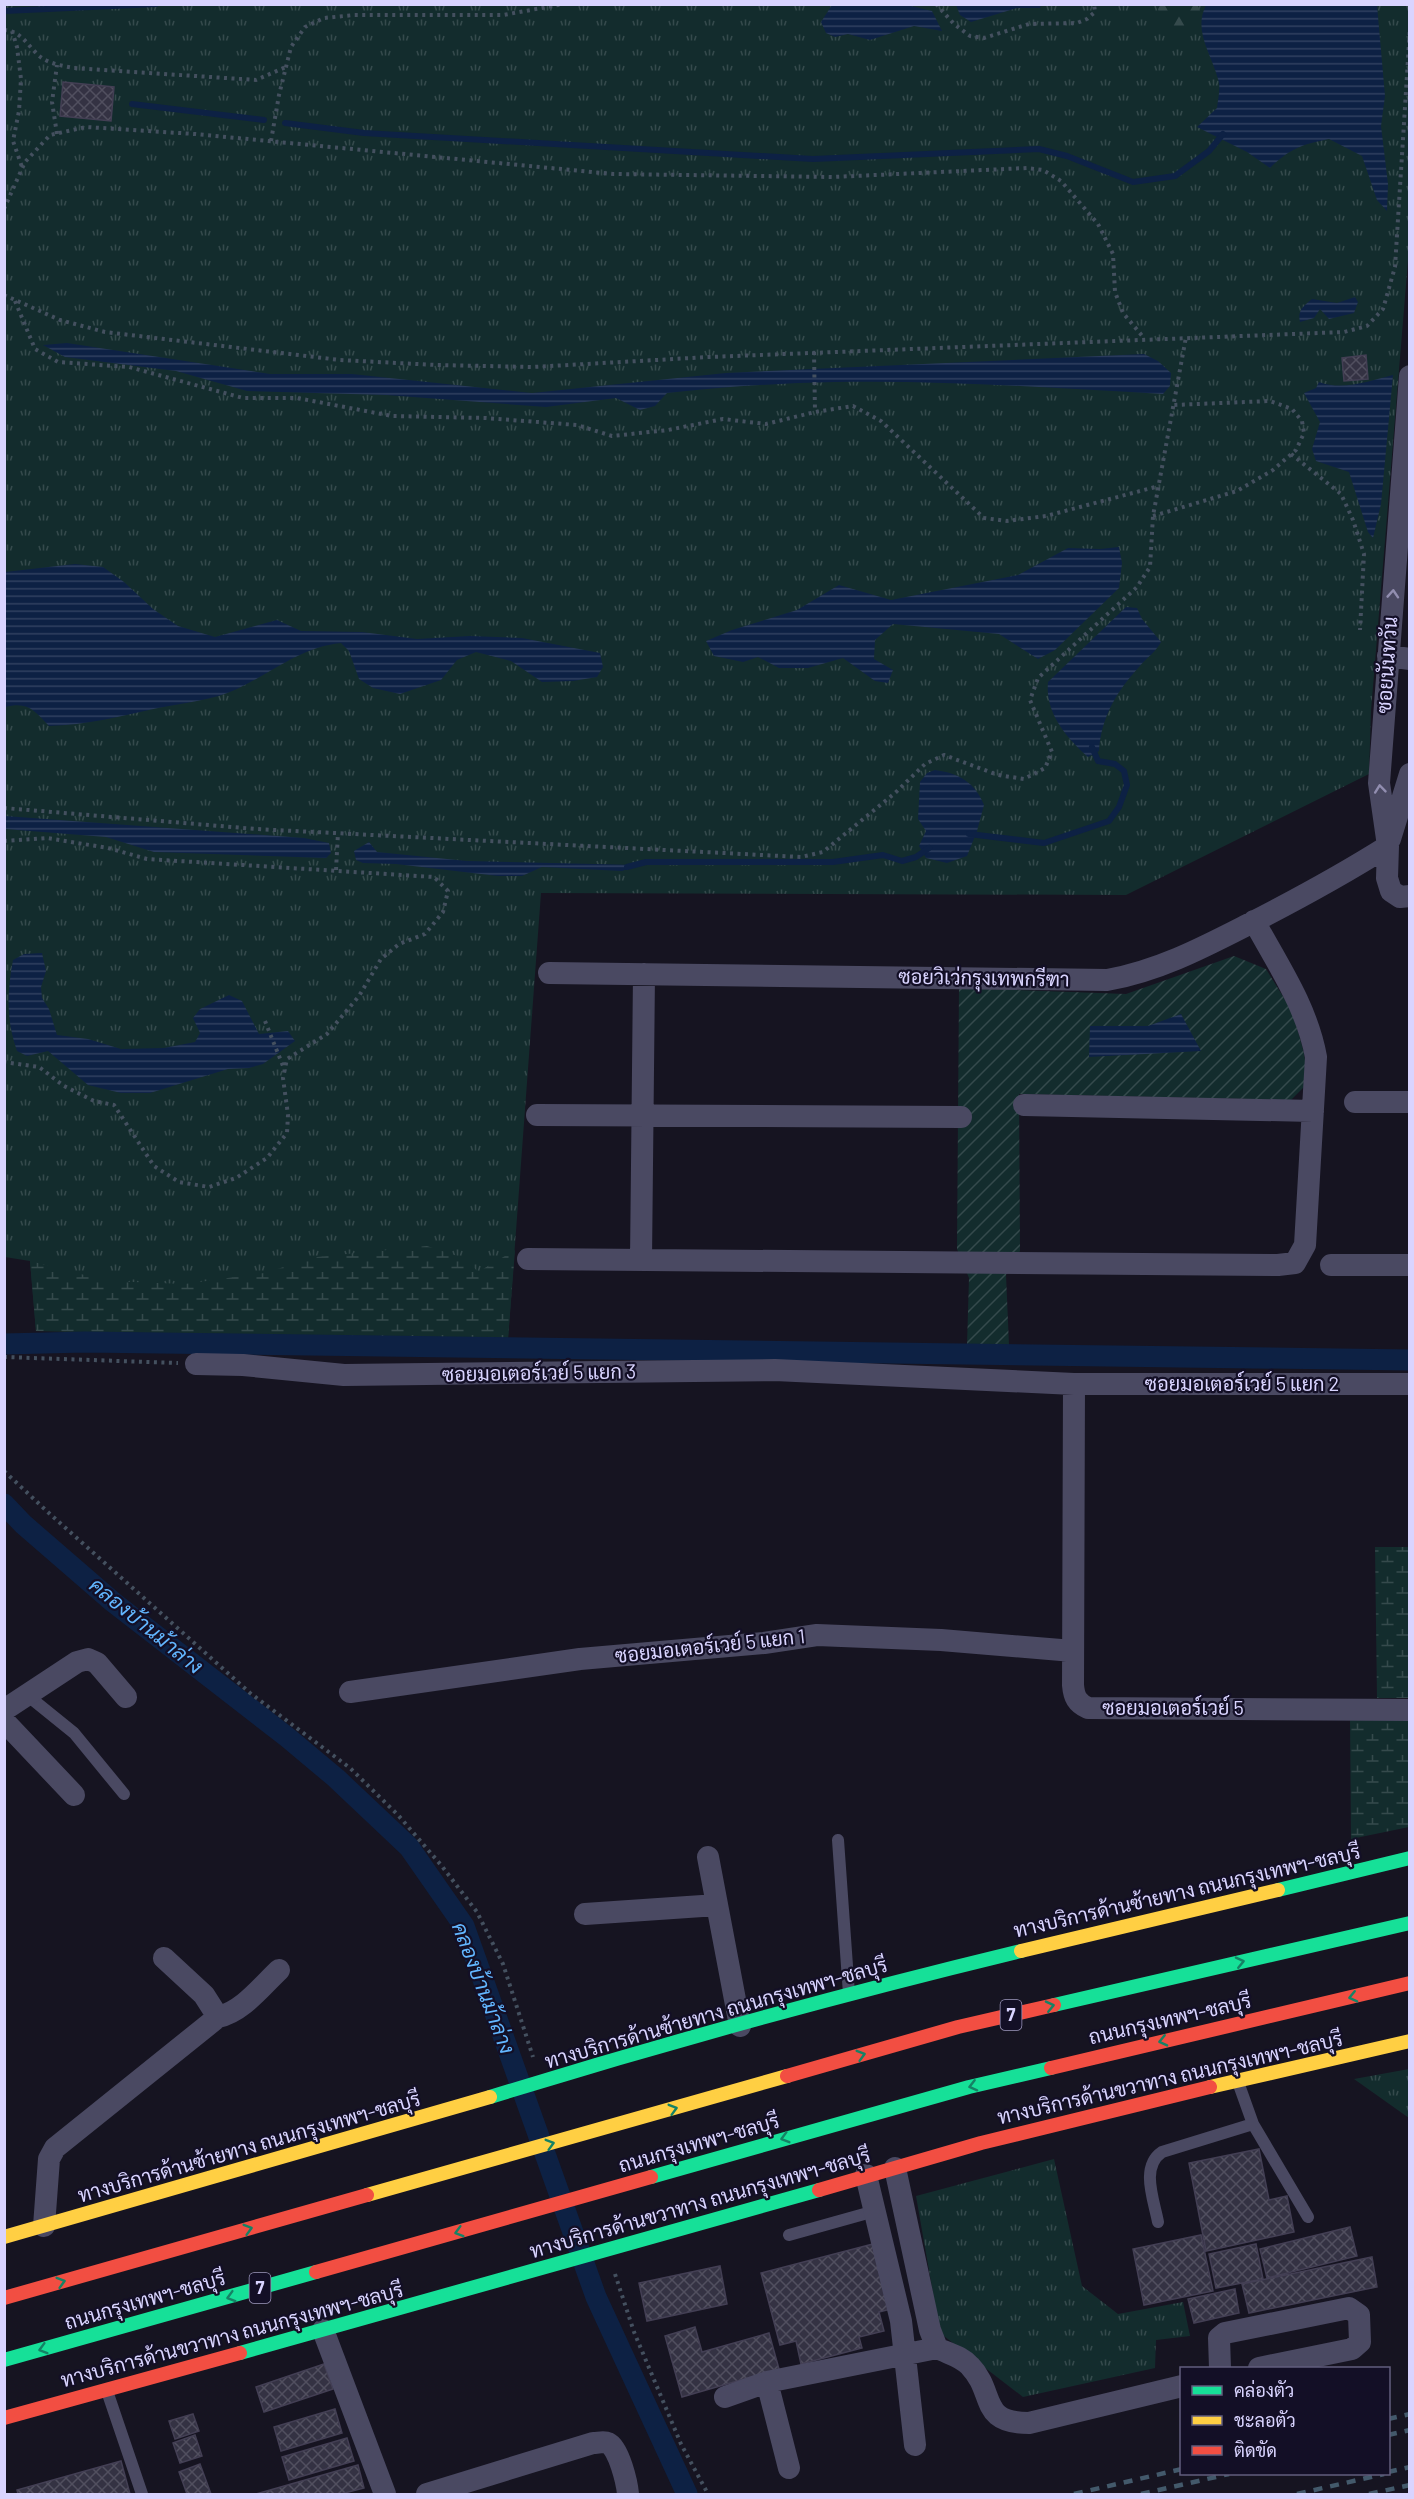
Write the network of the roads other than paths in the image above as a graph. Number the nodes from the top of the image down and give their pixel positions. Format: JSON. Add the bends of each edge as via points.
{"nodes":[{"id":1,"x":1410,"y":376,"type":"edge"},
{"id":2,"x":1399,"y":657,"type":"edge"},
{"id":3,"x":1410,"y":774,"type":"edge"},
{"id":4,"x":1388,"y":846,"type":"junction"},
{"id":5,"x":1410,"y":896,"type":"edge"},
{"id":6,"x":1254,"y":921,"type":"junction"},
{"id":7,"x":549,"y":973,"type":"dead end"},
{"id":8,"x":644,"y":974,"type":"junction"},
{"id":9,"x":1355,"y":1102,"type":"dead end"},
{"id":10,"x":1410,"y":1102,"type":"edge"},
{"id":11,"x":1024,"y":1105,"type":"dead end"},
{"id":12,"x":1313,"y":1111,"type":"junction"},
{"id":13,"x":537,"y":1115,"type":"dead end"},
{"id":14,"x":642,"y":1115,"type":"junction"},
{"id":15,"x":961,"y":1117,"type":"dead end"},
{"id":16,"x":528,"y":1259,"type":"dead end"},
{"id":17,"x":641,"y":1260,"type":"junction"},
{"id":18,"x":1331,"y":1265,"type":"dead end"},
{"id":19,"x":1410,"y":1265,"type":"edge"},
{"id":20,"x":196,"y":1364,"type":"road end"},
{"id":21,"x":1074,"y":1384,"type":"junction"},
{"id":22,"x":1410,"y":1384,"type":"edge"},
{"id":23,"x":1073,"y":1651,"type":"junction"},
{"id":24,"x":350,"y":1692,"type":"dead end"},
{"id":25,"x":27,"y":1695,"type":"junction"},
{"id":26,"x":126,"y":1697,"type":"dead end"},
{"id":27,"x":4,"y":1710,"type":"edge"},
{"id":28,"x":1410,"y":1710,"type":"edge"},
{"id":29,"x":4,"y":1721,"type":"edge"},
{"id":30,"x":124,"y":1794,"type":"dead end"},
{"id":31,"x":74,"y":1795,"type":"dead end"},
{"id":32,"x":838,"y":1840,"type":"dead end"},
{"id":33,"x":708,"y":1857,"type":"dead end"},
{"id":34,"x":1410,"y":1858,"type":"edge"},
{"id":35,"x":717,"y":1905,"type":"junction"},
{"id":36,"x":585,"y":1914,"type":"dead end"},
{"id":37,"x":1410,"y":1923,"type":"edge"},
{"id":38,"x":164,"y":1958,"type":"dead end"},
{"id":39,"x":279,"y":1970,"type":"dead end"},
{"id":40,"x":1410,"y":1983,"type":"edge"},
{"id":41,"x":849,"y":1996,"type":"junction"},
{"id":42,"x":218,"y":2017,"type":"junction"},
{"id":43,"x":740,"y":2026,"type":"junction"},
{"id":44,"x":1410,"y":2042,"type":"edge"},
{"id":45,"x":1238,"y":2081,"type":"junction"},
{"id":46,"x":1253,"y":2124,"type":"junction"},
{"id":47,"x":895,"y":2168,"type":"junction"},
{"id":48,"x":866,"y":2175,"type":"junction"},
{"id":49,"x":875,"y":2211,"type":"junction"},
{"id":50,"x":1308,"y":2217,"type":"dead end"},
{"id":51,"x":1158,"y":2222,"type":"dead end"},
{"id":52,"x":44,"y":2226,"type":"junction"},
{"id":53,"x":789,"y":2235,"type":"dead end"},
{"id":54,"x":4,"y":2237,"type":"edge"},
{"id":55,"x":4,"y":2298,"type":"edge"},
{"id":56,"x":323,"y":2330,"type":"junction"},
{"id":57,"x":937,"y":2348,"type":"junction"},
{"id":58,"x":904,"y":2353,"type":"junction"},
{"id":59,"x":4,"y":2360,"type":"edge"},
{"id":60,"x":1220,"y":2367,"type":"edge"},
{"id":61,"x":1264,"y":2367,"type":"edge"},
{"id":62,"x":767,"y":2382,"type":"junction"},
{"id":63,"x":1180,"y":2386,"type":"edge"},
{"id":64,"x":107,"y":2390,"type":"junction"},
{"id":65,"x":725,"y":2397,"type":"dead end"},
{"id":66,"x":4,"y":2418,"type":"edge"},
{"id":67,"x":915,"y":2445,"type":"dead end"},
{"id":68,"x":789,"y":2468,"type":"dead end"},
{"id":69,"x":142,"y":2494,"type":"edge"},
{"id":70,"x":385,"y":2494,"type":"edge"},
{"id":71,"x":428,"y":2494,"type":"edge"},
{"id":72,"x":628,"y":2494,"type":"edge"}],
"edges":[{"from":2,"to":1,"type":"street","name":"ซอยนันทวัน","one_way":true},
{"from":4,"to":2,"type":"street","name":"ซอยนันทวัน","one_way":true,"via":[[1379,783]]},
{"from":3,"to":4,"type":"street","name":"ซอยนันทวัน"},
{"from":4,"to":5,"type":"street","name":"ซอยนันทวัน","via":[[1387,878],[1391,891],[1401,897]]},
{"from":4,"to":6,"type":"street","name":"ซอยวิเว่กรุงเทพกรีฑา","via":[[1332,882]]},
{"from":6,"to":8,"type":"street","name":"ซอยวิเว่กรุงเทพกรีฑา","via":[[1186,956],[1136,975],[1107,980]]},
{"from":6,"to":12,"type":"street","via":[[1311,1032],[1316,1057]]},
{"from":7,"to":8,"type":"street","name":"ซอยวิเว่กรุงเทพกรีฑา"},
{"from":8,"to":14,"type":"street"},
{"from":9,"to":10,"type":"street"},
{"from":11,"to":12,"type":"street"},
{"from":12,"to":17,"type":"street","via":[[1305,1245],[1295,1263]]},
{"from":13,"to":14,"type":"street"},
{"from":14,"to":15,"type":"street"},
{"from":14,"to":17,"type":"street"},
{"from":16,"to":17,"type":"street"},
{"from":18,"to":19,"type":"street"},
{"from":20,"to":21,"type":"street","name":"ซอยมอเตอร์เวย์ 5 แยก 3","via":[[344,1375],[775,1370]]},
{"from":21,"to":22,"type":"street","name":"ซอยมอเตอร์เวย์ 5 แยก 2"},
{"from":21,"to":23,"type":"street","name":"ซอยมอเตอร์เวย์ 5"},
{"from":23,"to":24,"type":"street","name":"ซอยมอเตอร์เวย์ 5 แยก 1","via":[[817,1635],[579,1659]]},
{"from":23,"to":28,"type":"street","name":"ซอยมอเตอร์เวย์ 5","via":[[1074,1695],[1088,1708]]},
{"from":25,"to":26,"type":"street","via":[[77,1662],[88,1659],[98,1663]]},
{"from":25,"to":27,"type":"street"},
{"from":25,"to":30,"type":"lane","via":[[74,1733]]},
{"from":29,"to":31,"type":"street"},
{"from":32,"to":41,"type":"lane"},
{"from":33,"to":35,"type":"street"},
{"from":34,"to":41,"type":"main road","name":"ทางบริการด้านซ้ายทาง ถนนกรุงเทพฯ-ชลบุรี","via":[[946,1969]]},
{"from":35,"to":36,"type":"street"},
{"from":35,"to":43,"type":"street"},
{"from":55,"to":37,"type":"main road","name":"ถนนกรุงเทพฯ-ชลบุรี","number":"7","one_way":true,"via":[[958,2027]]},
{"from":38,"to":42,"type":"street","via":[[204,1995]]},
{"from":39,"to":42,"type":"street","via":[[229,2015]]},
{"from":40,"to":59,"type":"main road","name":"ถนนกรุงเทพฯ-ชลบุรี","number":"7","one_way":true,"via":[[969,2087]]},
{"from":41,"to":43,"type":"main road","name":"ทางบริการด้านซ้ายทาง ถนนกรุงเทพฯ-ชลบุรี"},
{"from":42,"to":52,"type":"street","via":[[55,2148],[49,2159]]},
{"from":43,"to":52,"type":"main road","name":"ทางบริการด้านซ้ายทาง ถนนกรุงเทพฯ-ชลบุรี"},
{"from":44,"to":45,"type":"main road","name":"ทางบริการด้านขวาทาง ถนนกรุงเทพฯ-ชลบุรี"},
{"from":45,"to":46,"type":"lane"},
{"from":45,"to":47,"type":"main road","name":"ทางบริการด้านขวาทาง ถนนกรุงเทพฯ-ชลบุรี","via":[[1078,2118]]},
{"from":46,"to":50,"type":"lane"},
{"from":46,"to":51,"type":"lane","via":[[1152,2158],[1149,2169]]},
{"from":47,"to":48,"type":"main road","name":"ทางบริการด้านขวาทาง ถนนกรุงเทพฯ-ชลบุรี"},
{"from":47,"to":57,"type":"street"},
{"from":48,"to":49,"type":"street"},
{"from":48,"to":56,"type":"main road","name":"ทางบริการด้านขวาทาง ถนนกรุงเทพฯ-ชลบุรี"},
{"from":49,"to":53,"type":"lane"},
{"from":49,"to":58,"type":"street","via":[[901,2321]]},
{"from":52,"to":54,"type":"main road","name":"ทางบริการด้านซ้ายทาง ถนนกรุงเทพฯ-ชลบุรี"},
{"from":56,"to":64,"type":"main road","name":"ทางบริการด้านขวาทาง ถนนกรุงเทพฯ-ชลบุรี"},
{"from":56,"to":70,"type":"street"},
{"from":57,"to":58,"type":"street"},
{"from":57,"to":63,"type":"street","via":[[958,2355],[976,2372],[990,2407],[1011,2423],[1029,2423]]},
{"from":58,"to":62,"type":"street"},
{"from":58,"to":67,"type":"street"},
{"from":60,"to":61,"type":"street","via":[[1219,2338],[1225,2332],[1349,2308],[1359,2315],[1360,2342],[1352,2349]]},
{"from":62,"to":65,"type":"street"},
{"from":62,"to":68,"type":"street"},
{"from":64,"to":66,"type":"main road","name":"ทางบริการด้านขวาทาง ถนนกรุงเทพฯ-ชลบุรี"},
{"from":64,"to":69,"type":"lane"},
{"from":71,"to":72,"type":"street","via":[[603,2442],[614,2449]]}]}
